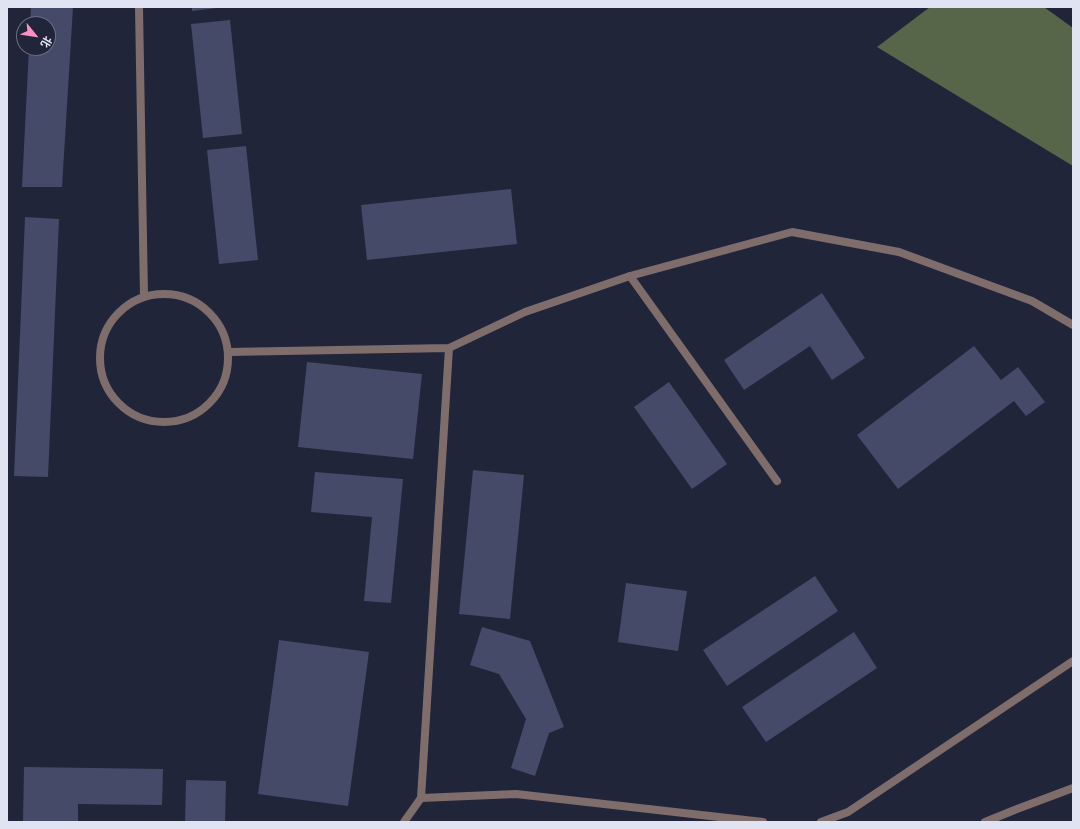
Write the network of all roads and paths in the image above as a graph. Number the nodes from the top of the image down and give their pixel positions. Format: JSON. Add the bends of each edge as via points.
{"nodes":[{"id":1,"x":139,"y":7,"type":"edge"},
{"id":2,"x":630,"y":276,"type":"junction"},
{"id":3,"x":144,"y":296,"type":"junction"},
{"id":4,"x":1073,"y":325,"type":"edge"},
{"id":5,"x":449,"y":348,"type":"junction"},
{"id":6,"x":228,"y":352,"type":"junction"},
{"id":7,"x":777,"y":481,"type":"dead end"},
{"id":8,"x":1073,"y":660,"type":"edge"},
{"id":9,"x":1073,"y":788,"type":"edge"},
{"id":10,"x":421,"y":798,"type":"junction"},
{"id":11,"x":404,"y":822,"type":"edge"},
{"id":12,"x":763,"y":822,"type":"edge"},
{"id":13,"x":821,"y":822,"type":"edge"},
{"id":14,"x":986,"y":822,"type":"edge"}],
"edges":[{"from":1,"to":3,"type":"street"},
{"from":2,"to":4,"type":"street","via":[[792,232],[899,252],[1032,301]]},
{"from":2,"to":5,"type":"street","via":[[525,312]]},
{"from":2,"to":7,"type":"street"},
{"from":3,"to":6,"type":"street","via":[[172,294],[186,297],[199,304],[219,324]]},
{"from":3,"to":6,"type":"street","via":[[119,311],[110,322],[100,349],[102,378],[117,402],[128,412],[155,422],[170,422],[197,413],[221,387],[228,366]]},
{"from":5,"to":6,"type":"street"},
{"from":5,"to":10,"type":"street"},
{"from":8,"to":13,"type":"street","via":[[848,812]]},
{"from":9,"to":14,"type":"street"},
{"from":10,"to":11,"type":"street"},
{"from":10,"to":12,"type":"street","via":[[516,794]]}]}
